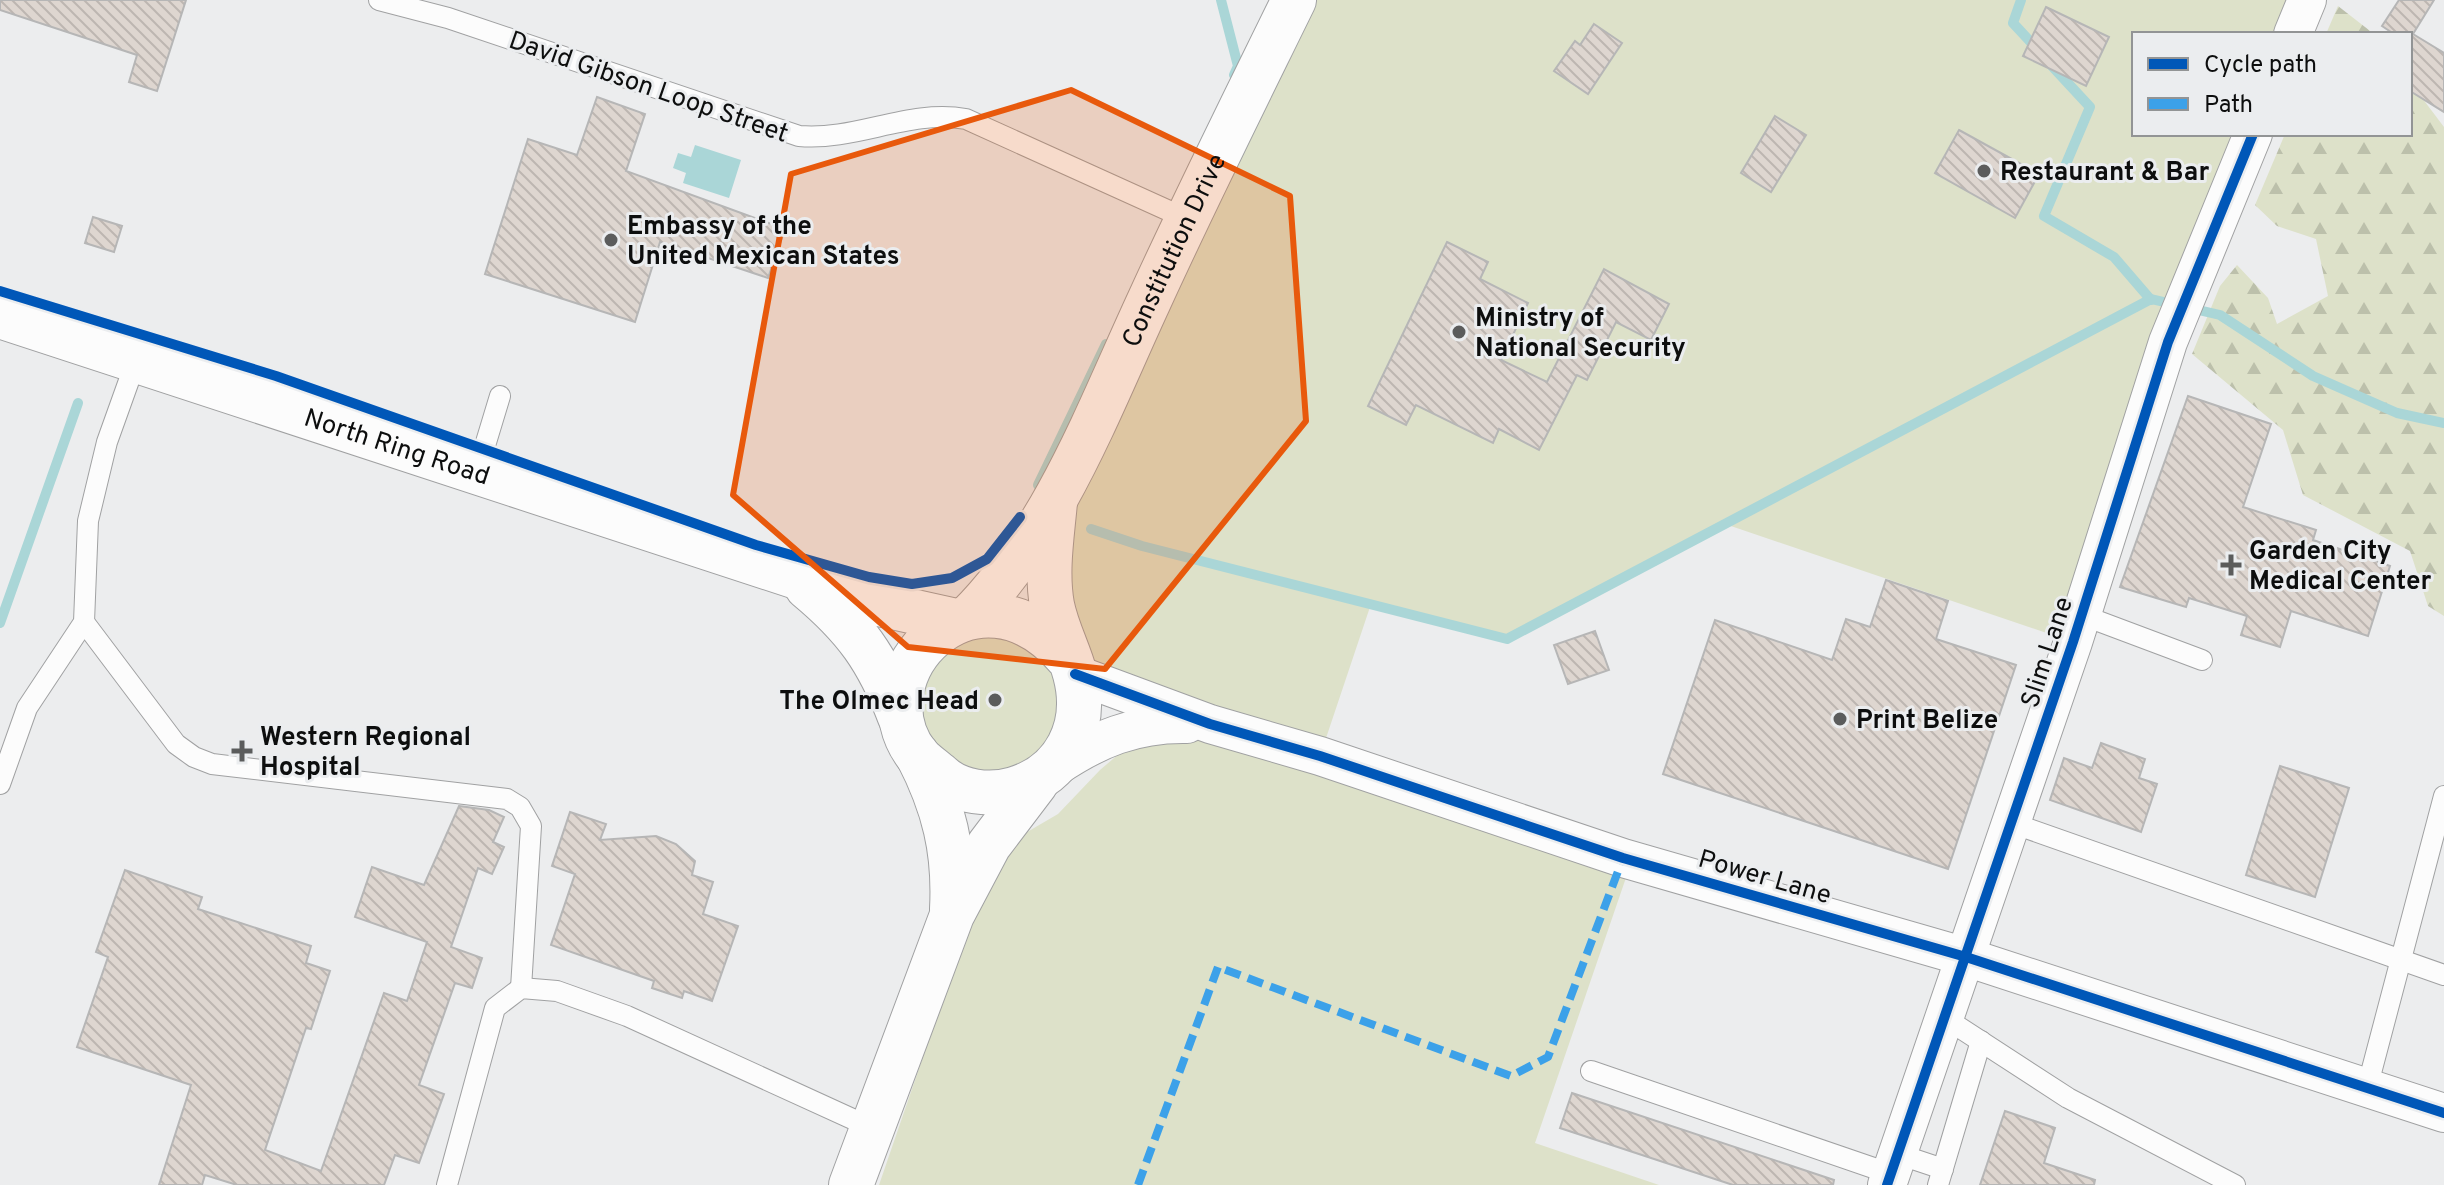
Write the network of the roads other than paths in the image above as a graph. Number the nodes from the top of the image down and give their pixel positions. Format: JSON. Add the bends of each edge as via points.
{"nodes":[{"id":1,"x":379,"y":0,"type":"edge"},
{"id":2,"x":1294,"y":0,"type":"edge"},
{"id":3,"x":2307,"y":0,"type":"edge"},
{"id":4,"x":2294,"y":32,"type":"edge"},
{"id":5,"x":2252,"y":136,"type":"edge"},
{"id":6,"x":1187,"y":219,"type":"junction"},
{"id":7,"x":0,"y":316,"type":"edge"},
{"id":8,"x":136,"y":361,"type":"junction"},
{"id":9,"x":500,"y":396,"type":"dead end"},
{"id":10,"x":477,"y":472,"type":"junction"},
{"id":11,"x":1055,"y":502,"type":"junction"},
{"id":12,"x":793,"y":575,"type":"junction"},
{"id":13,"x":2082,"y":615,"type":"junction"},
{"id":14,"x":963,"y":619,"type":"junction"},
{"id":15,"x":84,"y":622,"type":"junction"},
{"id":16,"x":2202,"y":660,"type":"dead end"},
{"id":17,"x":1072,"y":666,"type":"junction"},
{"id":18,"x":1210,"y":724,"type":"junction"},
{"id":19,"x":912,"y":744,"type":"junction"},
{"id":20,"x":1045,"y":775,"type":"junction"},
{"id":21,"x":0,"y":784,"type":"edge"},
{"id":22,"x":2444,"y":796,"type":"edge"},
{"id":23,"x":2012,"y":823,"type":"junction"},
{"id":24,"x":952,"y":915,"type":"junction"},
{"id":25,"x":1966,"y":957,"type":"junction"},
{"id":26,"x":2399,"y":960,"type":"junction"},
{"id":27,"x":2444,"y":975,"type":"edge"},
{"id":28,"x":521,"y":988,"type":"junction"},
{"id":29,"x":1945,"y":1018,"type":"junction"},
{"id":30,"x":1981,"y":1041,"type":"junction"},
{"id":31,"x":1591,"y":1071,"type":"dead end"},
{"id":32,"x":2367,"y":1088,"type":"junction"},
{"id":33,"x":2444,"y":1113,"type":"edge"},
{"id":34,"x":870,"y":1127,"type":"junction"},
{"id":35,"x":1892,"y":1171,"type":"edge"},
{"id":36,"x":1941,"y":1177,"type":"edge"},
{"id":37,"x":447,"y":1185,"type":"edge"},
{"id":38,"x":851,"y":1185,"type":"edge"},
{"id":39,"x":2235,"y":1185,"type":"edge"}],
"edges":[{"from":1,"to":6,"type":"lane","name":"David Gibson Loop Street","via":[[448,18],[799,136],[845,136],[940,115],[966,119]]},
{"from":2,"to":6,"type":"main road","name":"Constitution Drive"},
{"from":3,"to":4,"type":"street"},
{"from":5,"to":13,"type":"street","name":"Slim Lane","via":[[2175,327]]},
{"from":6,"to":11,"type":"main road","name":"Constitution Drive"},
{"from":7,"to":8,"type":"main road","name":"North Ring Road"},
{"from":8,"to":10,"type":"main road","name":"North Ring Road"},
{"from":8,"to":15,"type":"lane","via":[[107,442],[88,521]]},
{"from":9,"to":10,"type":"lane"},
{"from":10,"to":12,"type":"main road","name":"North Ring Road"},
{"from":11,"to":14,"type":"main road","name":"Constitution Drive","via":[[1012,566]]},
{"from":11,"to":17,"type":"main road","name":"Constitution Drive","via":[[1052,604]]},
{"from":12,"to":14,"type":"main road","name":"North Ring Road","via":[[918,616]]},
{"from":12,"to":19,"type":"main road","name":"North Ring Road","via":[[834,609],[878,662]]},
{"from":13,"to":16,"type":"lane"},
{"from":13,"to":23,"type":"street","name":"Slim Lane"},
{"from":14,"to":17,"type":"main road","via":[[994,615],[1024,621],[1049,636]]},
{"from":14,"to":19,"type":"main road","via":[[936,633],[918,652],[905,679],[902,708]]},
{"from":15,"to":21,"type":"lane","via":[[27,708]]},
{"from":15,"to":28,"type":"lane","via":[[176,744],[194,757],[212,764],[507,799],[520,807],[531,826]]},
{"from":17,"to":18,"type":"street","name":"Power Lane"},
{"from":17,"to":20,"type":"main road","via":[[1080,716],[1071,744]]},
{"from":18,"to":20,"type":"street","name":"Power Lane","via":[[1156,723],[1118,732]]},
{"from":18,"to":25,"type":"street","name":"Power Lane","via":[[1623,858]]},
{"from":19,"to":20,"type":"main road","via":[[946,780],[972,791],[1002,793]]},
{"from":19,"to":24,"type":"main road","name":"North Ring Road","via":[[949,832]]},
{"from":20,"to":24,"type":"main road","via":[[989,845]]},
{"from":22,"to":26,"type":"lane"},
{"from":23,"to":25,"type":"street","name":"Slim Lane"},
{"from":23,"to":26,"type":"lane"},
{"from":24,"to":34,"type":"main road"},
{"from":25,"to":29,"type":"street","name":"Slim Lane"},
{"from":25,"to":32,"type":"street","name":"Power Lane"},
{"from":26,"to":27,"type":"lane"},
{"from":26,"to":32,"type":"lane"},
{"from":28,"to":34,"type":"lane","via":[[557,991],[627,1016]]},
{"from":28,"to":37,"type":"lane","via":[[495,1008]]},
{"from":29,"to":30,"type":"lane"},
{"from":29,"to":35,"type":"street","name":"Slim Lane"},
{"from":30,"to":36,"type":"lane"},
{"from":30,"to":39,"type":"lane","via":[[2068,1098]]},
{"from":31,"to":35,"type":"lane"},
{"from":32,"to":33,"type":"street","name":"Power Lane"},
{"from":34,"to":38,"type":"main road"},
{"from":35,"to":36,"type":"lane"}]}
